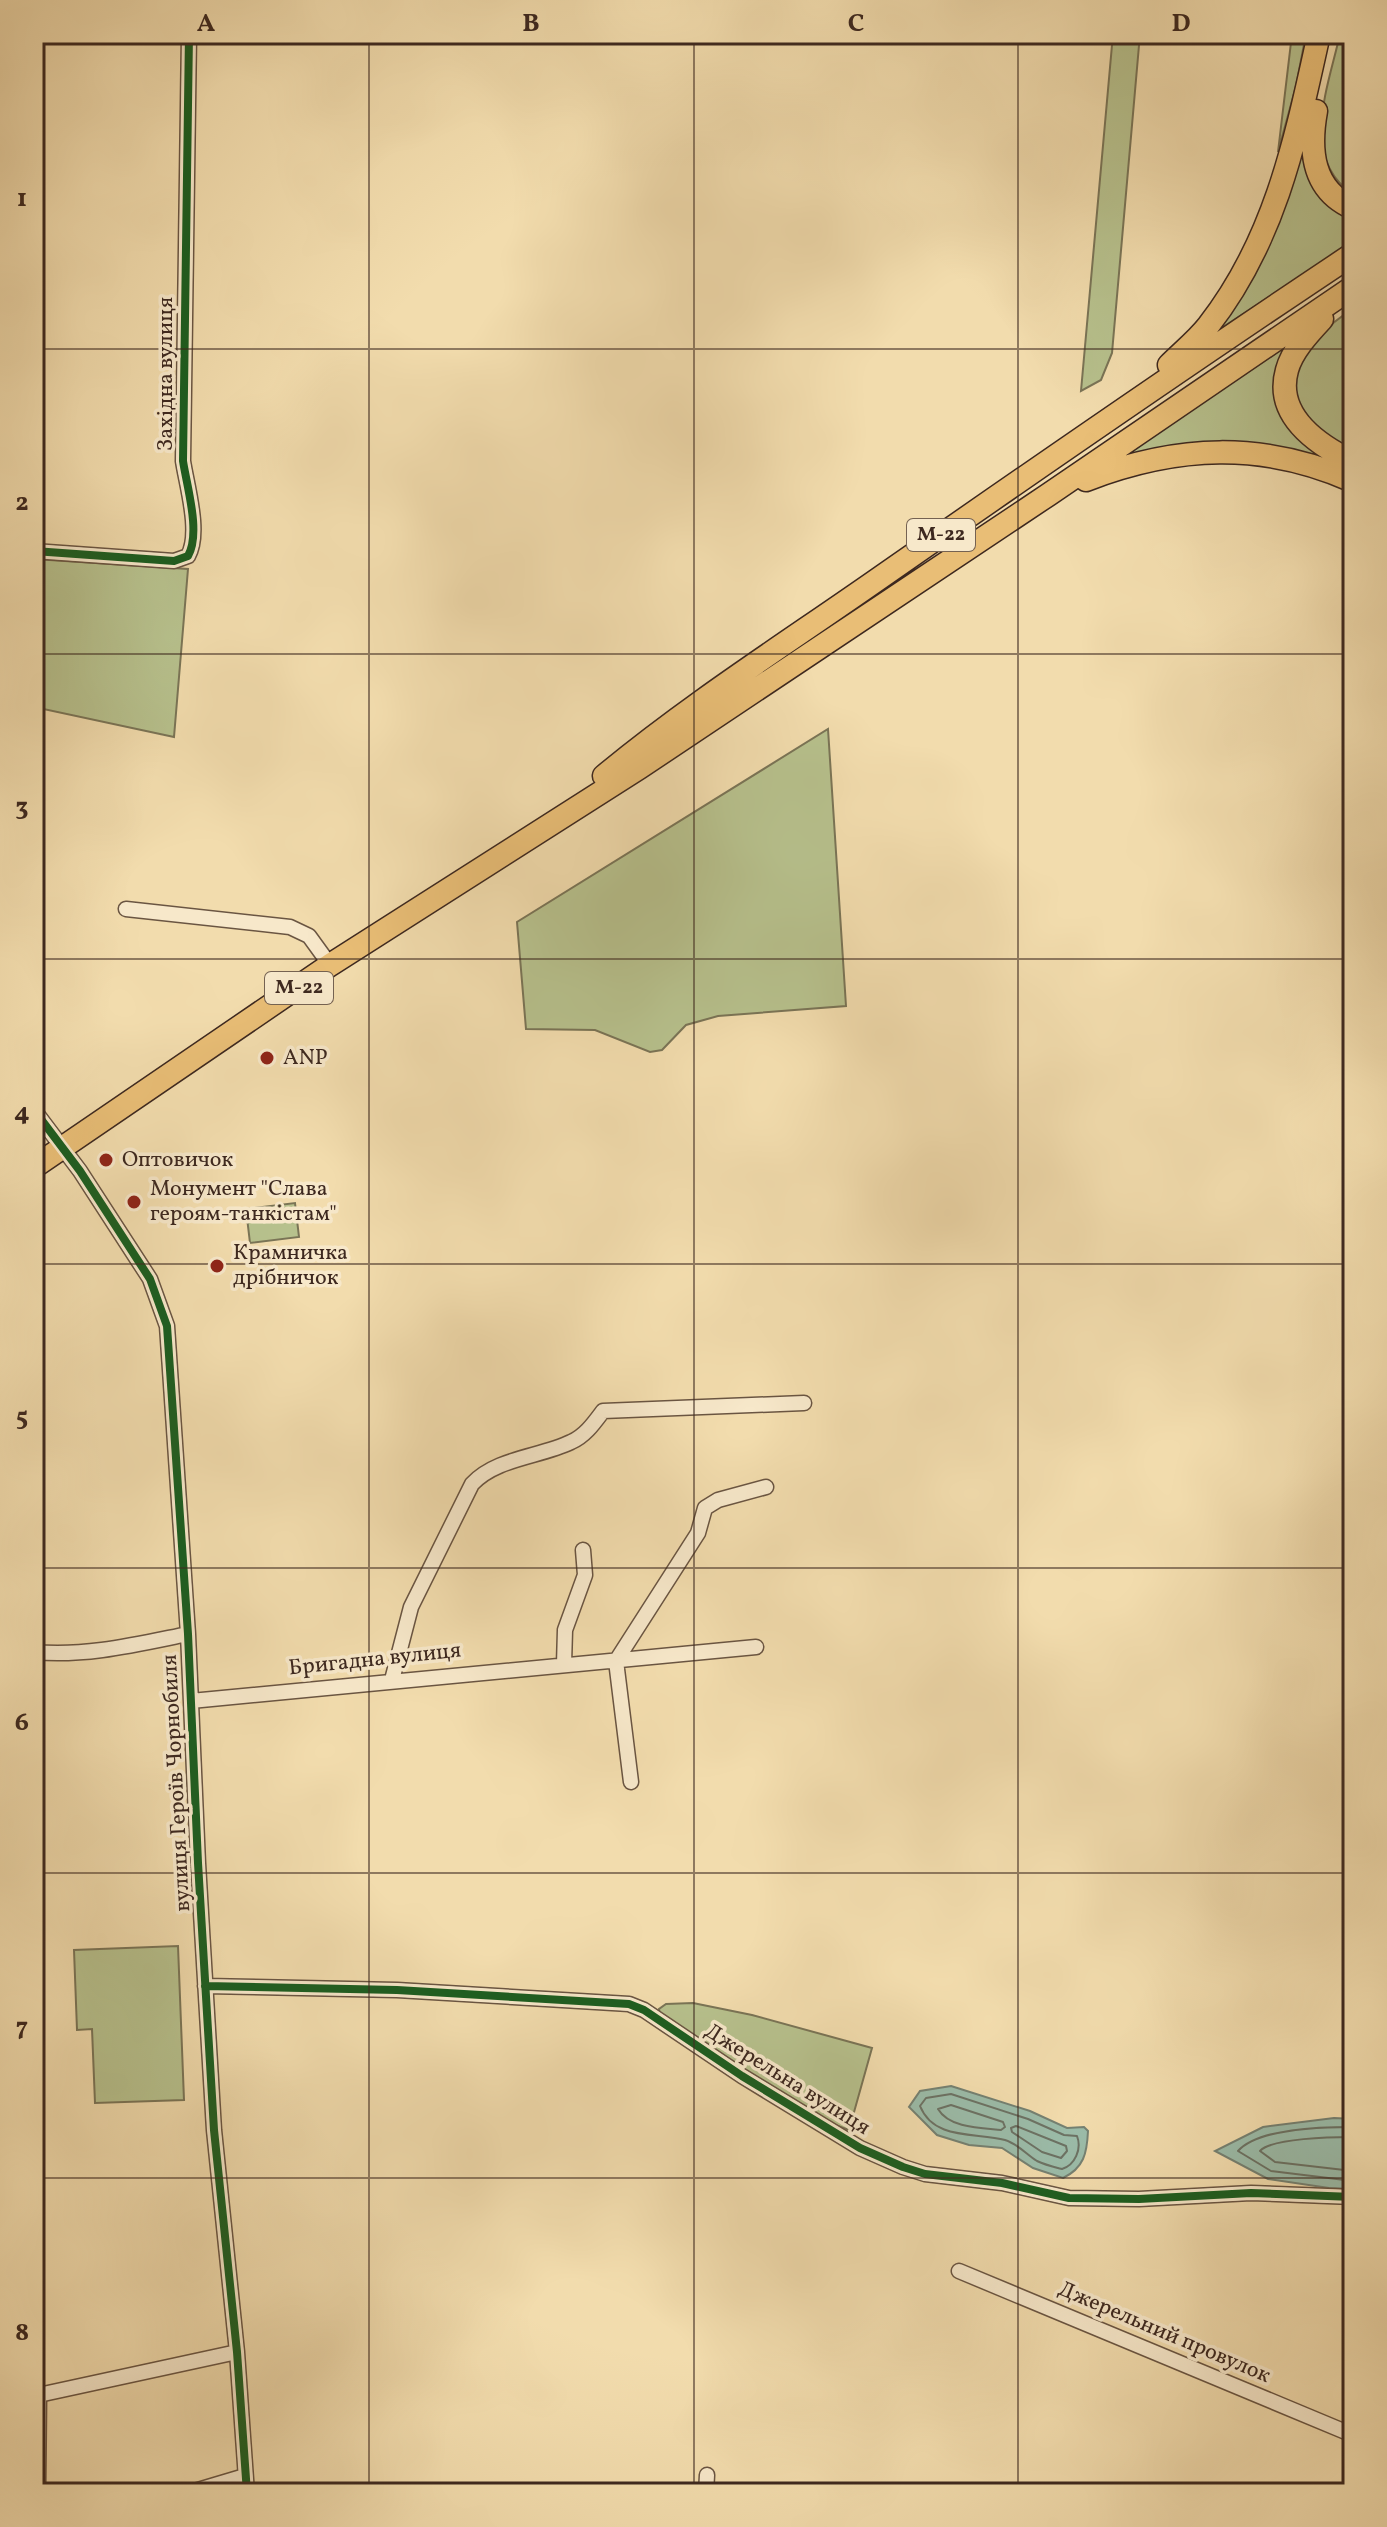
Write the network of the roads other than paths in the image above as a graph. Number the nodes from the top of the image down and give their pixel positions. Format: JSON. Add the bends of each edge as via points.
{"nodes":[{"id":1,"x":189,"y":34,"type":"edge"},
{"id":2,"x":1319,"y":34,"type":"edge"},
{"id":3,"x":1333,"y":34,"type":"edge"},
{"id":4,"x":1353,"y":208,"type":"edge"},
{"id":5,"x":1353,"y":254,"type":"edge"},
{"id":6,"x":1348,"y":291,"type":"edge"},
{"id":7,"x":1111,"y":417,"type":"junction"},
{"id":8,"x":1353,"y":462,"type":"edge"},
{"id":9,"x":1353,"y":481,"type":"edge"},
{"id":10,"x":1048,"y":495,"type":"junction"},
{"id":11,"x":34,"y":551,"type":"edge"},
{"id":12,"x":538,"y":830,"type":"junction"},
{"id":13,"x":126,"y":909,"type":"dead end"},
{"id":14,"x":330,"y":965,"type":"junction"},
{"id":15,"x":34,"y":1110,"type":"edge"},
{"id":16,"x":63,"y":1149,"type":"junction"},
{"id":17,"x":34,"y":1167,"type":"edge"},
{"id":18,"x":804,"y":1403,"type":"dead end"},
{"id":19,"x":766,"y":1487,"type":"dead end"},
{"id":20,"x":583,"y":1550,"type":"dead end"},
{"id":21,"x":188,"y":1634,"type":"junction"},
{"id":22,"x":756,"y":1647,"type":"dead end"},
{"id":23,"x":34,"y":1652,"type":"edge"},
{"id":24,"x":616,"y":1661,"type":"junction"},
{"id":25,"x":564,"y":1664,"type":"junction"},
{"id":26,"x":392,"y":1680,"type":"junction"},
{"id":27,"x":191,"y":1701,"type":"junction"},
{"id":28,"x":631,"y":1782,"type":"dead end"},
{"id":29,"x":205,"y":1986,"type":"junction"},
{"id":30,"x":1353,"y":2197,"type":"edge"},
{"id":31,"x":959,"y":2271,"type":"dead end"},
{"id":32,"x":237,"y":2352,"type":"junction"},
{"id":33,"x":36,"y":2396,"type":"edge"},
{"id":34,"x":1353,"y":2435,"type":"edge"},
{"id":35,"x":707,"y":2475,"type":"dead end"},
{"id":36,"x":245,"y":2476,"type":"junction"},
{"id":37,"x":38,"y":2493,"type":"edge"},
{"id":38,"x":188,"y":2493,"type":"edge"},
{"id":39,"x":247,"y":2493,"type":"edge"},
{"id":40,"x":706,"y":2493,"type":"edge"}],
"edges":[{"from":1,"to":11,"type":"street","name":"Західна вулиця","via":[[183,461],[192,549],[174,561]]},
{"from":2,"to":7,"type":"highway","via":[[1293,152],[1239,278],[1207,327]]},
{"from":3,"to":4,"type":"highway","via":[[1312,132],[1313,163],[1332,195]]},
{"from":5,"to":7,"type":"highway","number":"М-22"},
{"from":6,"to":8,"type":"highway","via":[[1306,337],[1287,367],[1285,381],[1302,431]]},
{"from":6,"to":10,"type":"highway","number":"М-22"},
{"from":7,"to":12,"type":"highway","number":"М-22","via":[[650,738]]},
{"from":9,"to":10,"type":"highway","via":[[1291,460],[1198,452],[1111,471]]},
{"from":10,"to":12,"type":"highway","number":"М-22"},
{"from":12,"to":14,"type":"highway","number":"М-22"},
{"from":13,"to":14,"type":"street","via":[[290,927],[309,936]]},
{"from":14,"to":16,"type":"highway","number":"М-22"},
{"from":15,"to":16,"type":"street","name":"вулиця Героїв Чорнобиля"},
{"from":16,"to":17,"type":"highway","number":"М-22"},
{"from":16,"to":21,"type":"street","name":"вулиця Героїв Чорнобиля","via":[[150,1279],[163,1311]]},
{"from":18,"to":26,"type":"street","via":[[603,1411],[574,1441],[483,1472],[472,1484],[411,1607]]},
{"from":19,"to":24,"type":"street","via":[[705,1508],[698,1533]]},
{"from":20,"to":25,"type":"street","via":[[585,1575],[565,1630]]},
{"from":21,"to":23,"type":"street","via":[[60,1655]]},
{"from":21,"to":27,"type":"street","name":"вулиця Героїв Чорнобиля"},
{"from":22,"to":24,"type":"street","name":"Бригадна вулиця"},
{"from":24,"to":25,"type":"street","name":"Бригадна вулиця"},
{"from":24,"to":28,"type":"street"},
{"from":25,"to":26,"type":"street","name":"Бригадна вулиця"},
{"from":26,"to":27,"type":"street","name":"Бригадна вулиця"},
{"from":27,"to":29,"type":"street","name":"вулиця Героїв Чорнобиля"},
{"from":29,"to":30,"type":"street","name":"Джерельна вулиця","via":[[397,1990],[629,2004],[860,2148],[925,2174],[1069,2198],[1251,2193]]},
{"from":29,"to":32,"type":"street","name":"вулиця Героїв Чорнобиля"},
{"from":31,"to":34,"type":"street","name":"Джерельний провулок"},
{"from":32,"to":33,"type":"street"},
{"from":32,"to":36,"type":"street","name":"вулиця Героїв Чорнобиля"},
{"from":33,"to":37,"type":"street"},
{"from":35,"to":40,"type":"street"},
{"from":36,"to":38,"type":"street"},
{"from":36,"to":39,"type":"street","name":"вулиця Героїв Чорнобиля"}]}
